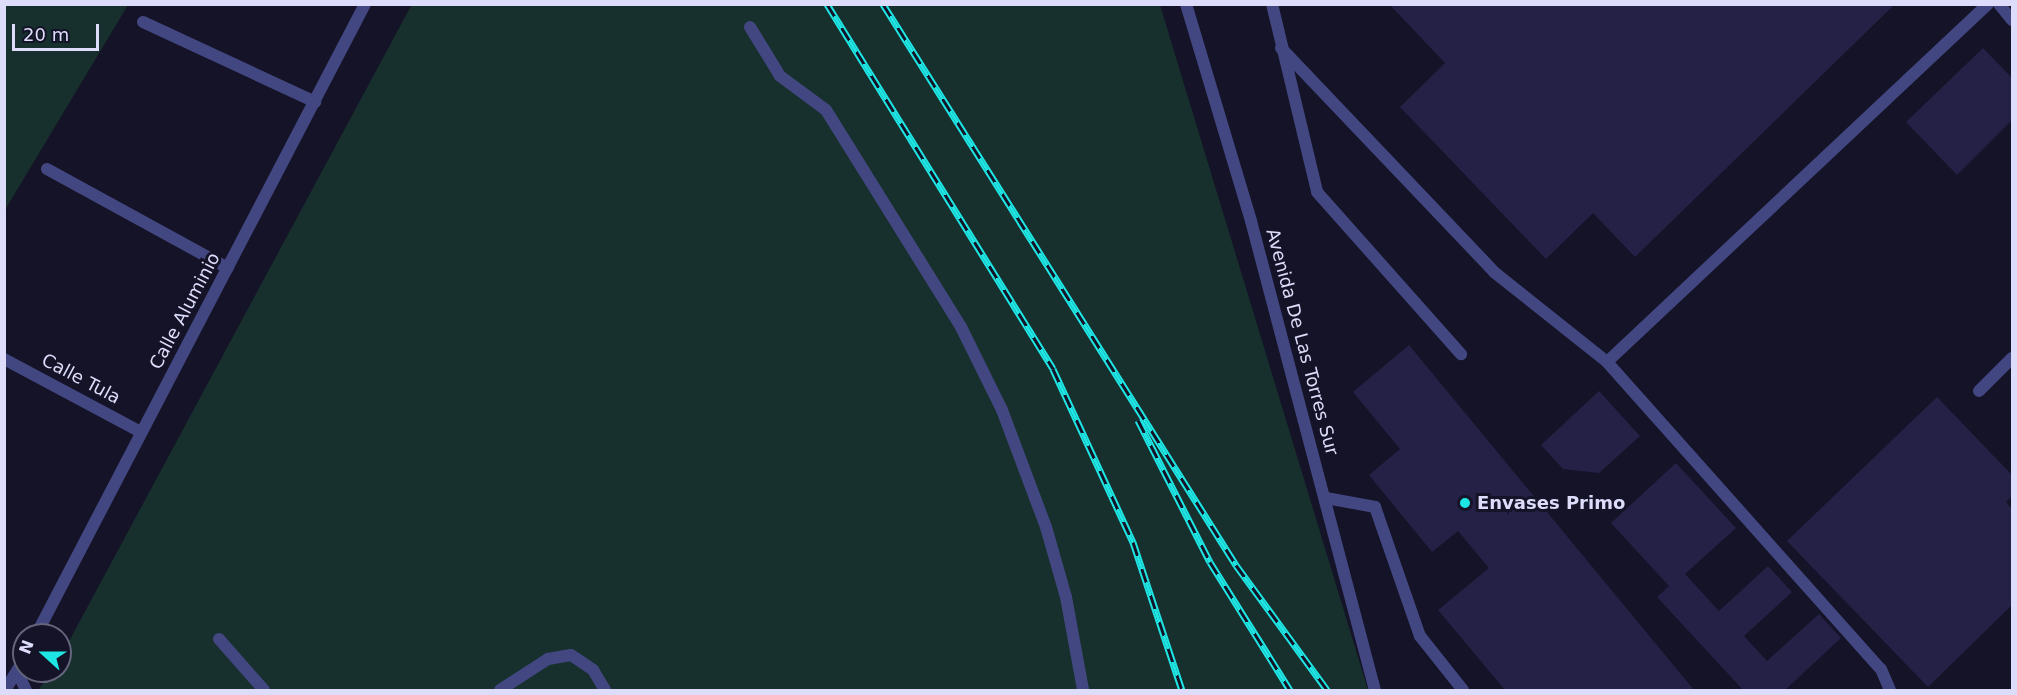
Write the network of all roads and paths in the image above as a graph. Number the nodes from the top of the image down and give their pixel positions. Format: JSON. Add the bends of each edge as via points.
{"nodes":[{"id":1,"x":365,"y":4,"type":"edge"},
{"id":2,"x":1186,"y":4,"type":"edge"},
{"id":3,"x":1272,"y":4,"type":"edge"},
{"id":4,"x":1988,"y":4,"type":"edge"},
{"id":5,"x":1999,"y":4,"type":"edge"},
{"id":6,"x":2013,"y":20,"type":"edge"},
{"id":7,"x":143,"y":22,"type":"dead end"},
{"id":8,"x":750,"y":27,"type":"dead end"},
{"id":9,"x":1281,"y":48,"type":"junction"},
{"id":10,"x":315,"y":102,"type":"junction"},
{"id":11,"x":47,"y":169,"type":"dead end"},
{"id":12,"x":228,"y":268,"type":"junction"},
{"id":13,"x":1461,"y":354,"type":"dead end"},
{"id":14,"x":4,"y":358,"type":"edge"},
{"id":15,"x":2013,"y":358,"type":"edge"},
{"id":16,"x":1607,"y":362,"type":"junction"},
{"id":17,"x":1979,"y":392,"type":"dead end"},
{"id":18,"x":141,"y":432,"type":"junction"},
{"id":19,"x":1326,"y":498,"type":"junction"},
{"id":20,"x":42,"y":623,"type":"edge"},
{"id":21,"x":219,"y":639,"type":"dead end"},
{"id":22,"x":264,"y":690,"type":"edge"},
{"id":23,"x":500,"y":690,"type":"edge"},
{"id":24,"x":605,"y":690,"type":"edge"},
{"id":25,"x":1083,"y":690,"type":"edge"},
{"id":26,"x":1375,"y":690,"type":"edge"},
{"id":27,"x":1463,"y":690,"type":"edge"},
{"id":28,"x":1890,"y":690,"type":"edge"}],
"edges":[{"from":1,"to":10,"type":"street","name":"Calle Aluminio"},
{"from":2,"to":19,"type":"street","name":"Avenida De Las Torres Sur"},
{"from":3,"to":9,"type":"street"},
{"from":4,"to":16,"type":"street"},
{"from":5,"to":6,"type":"street"},
{"from":7,"to":10,"type":"street"},
{"from":8,"to":25,"type":"street","via":[[780,76],[826,110],[961,327],[1002,410],[1046,527],[1066,597]]},
{"from":9,"to":13,"type":"street","via":[[1317,192]]},
{"from":9,"to":16,"type":"street","via":[[1494,272]]},
{"from":10,"to":12,"type":"street","name":"Calle Aluminio"},
{"from":11,"to":12,"type":"street"},
{"from":12,"to":18,"type":"street","name":"Calle Aluminio"},
{"from":14,"to":18,"type":"street","name":"Calle Tula"},
{"from":15,"to":17,"type":"street"},
{"from":16,"to":28,"type":"street","via":[[1881,669]]},
{"from":18,"to":20,"type":"street","name":"Calle Aluminio"},
{"from":19,"to":26,"type":"street","name":"Avenida De Las Torres Sur"},
{"from":19,"to":27,"type":"street","via":[[1375,507],[1420,636]]},
{"from":21,"to":22,"type":"street"},
{"from":23,"to":24,"type":"street","via":[[548,659],[571,654],[593,670]]}]}
